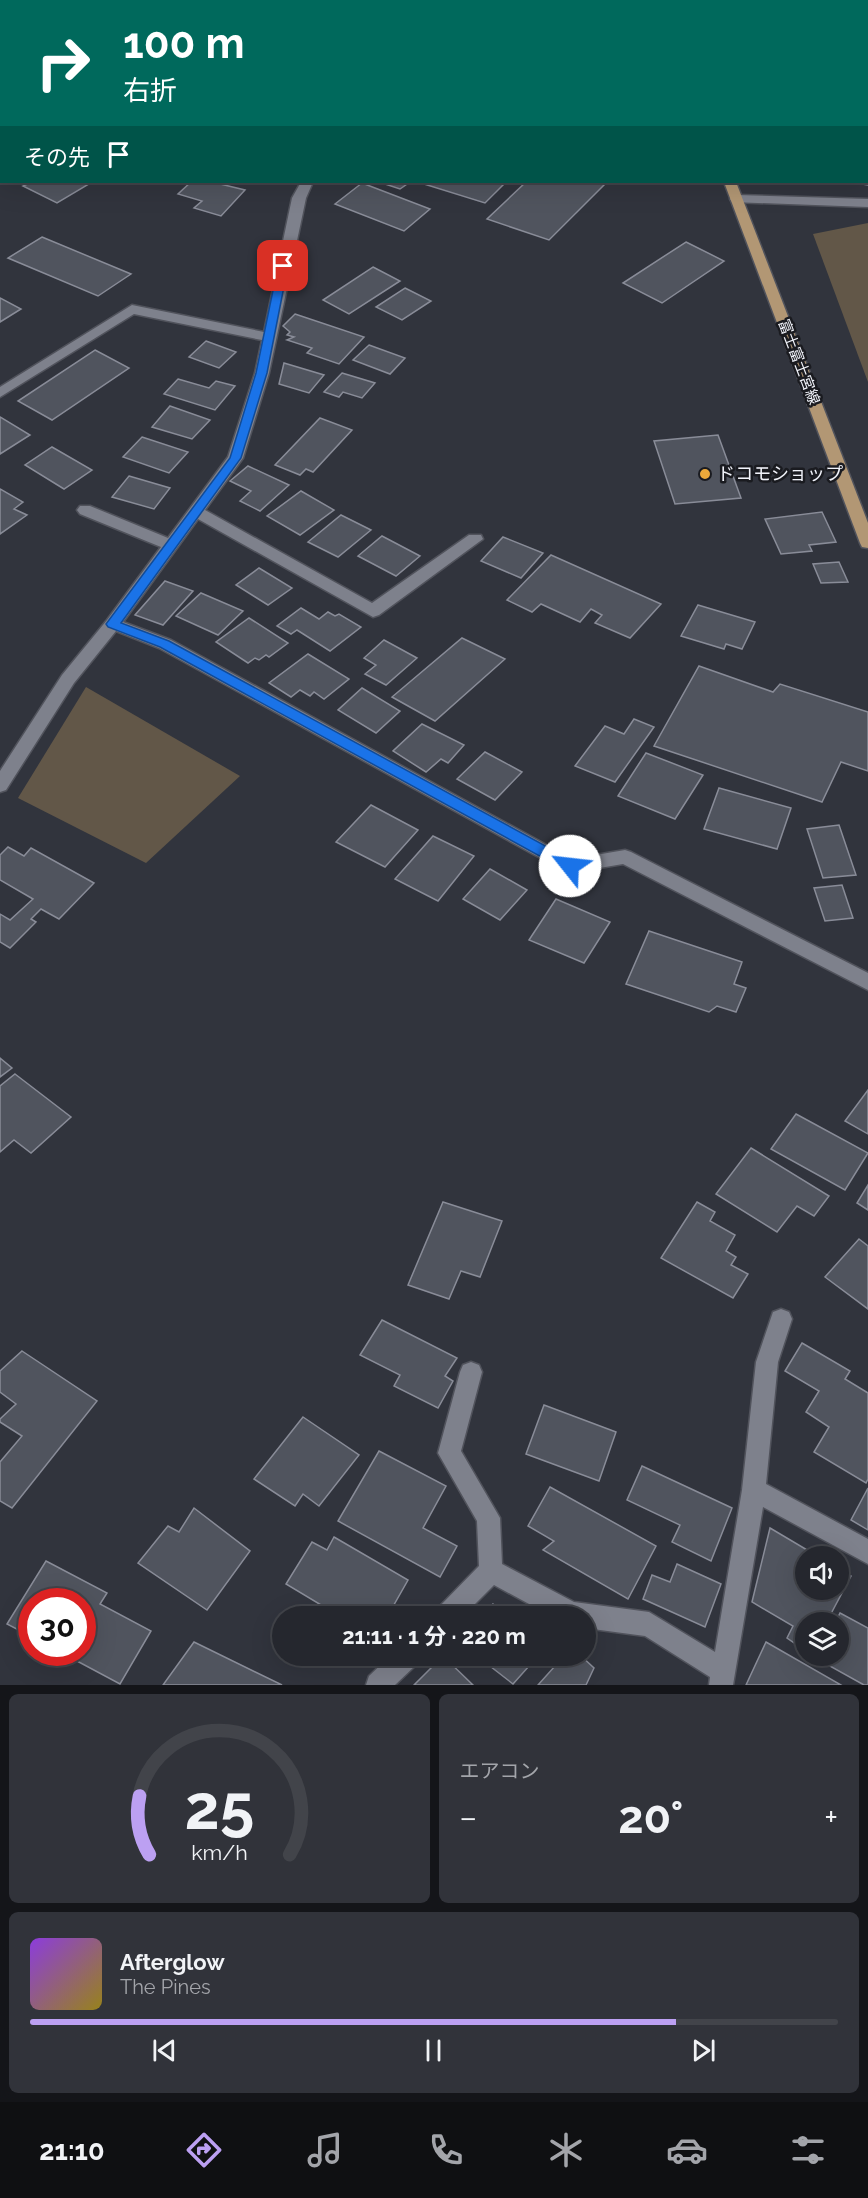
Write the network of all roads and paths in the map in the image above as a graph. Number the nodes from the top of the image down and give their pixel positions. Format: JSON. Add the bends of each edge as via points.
{"nodes":[{"id":1,"x":307,"y":183,"type":"edge"},
{"id":2,"x":730,"y":183,"type":"edge"},
{"id":3,"x":737,"y":199,"type":"junction"},
{"id":4,"x":868,"y":203,"type":"edge"},
{"id":5,"x":270,"y":337,"type":"junction"},
{"id":6,"x":0,"y":393,"type":"edge"},
{"id":7,"x":85,"y":510,"type":"dead end"},
{"id":8,"x":196,"y":511,"type":"junction"},
{"id":9,"x":475,"y":539,"type":"dead end"},
{"id":10,"x":868,"y":543,"type":"edge"},
{"id":11,"x":171,"y":545,"type":"junction"},
{"id":12,"x":113,"y":624,"type":"junction"},
{"id":13,"x":0,"y":785,"type":"edge"},
{"id":14,"x":868,"y":982,"type":"edge"},
{"id":15,"x":781,"y":1319,"type":"dead end"},
{"id":16,"x":471,"y":1372,"type":"dead end"},
{"id":17,"x":754,"y":1490,"type":"junction"},
{"id":18,"x":868,"y":1552,"type":"edge"},
{"id":19,"x":491,"y":1570,"type":"junction"},
{"id":20,"x":457,"y":1606,"type":"edge"},
{"id":21,"x":397,"y":1666,"type":"edge"},
{"id":22,"x":722,"y":1678,"type":"edge"},
{"id":23,"x":378,"y":1685,"type":"edge"}],
"edges":[{"from":1,"to":5,"type":"street","via":[[299,198]]},
{"from":2,"to":3,"type":"main road","name":"富士富士宮線"},
{"from":3,"to":4,"type":"street"},
{"from":3,"to":10,"type":"main road","name":"富士富士宮線"},
{"from":5,"to":6,"type":"street","via":[[132,309]]},
{"from":5,"to":8,"type":"street","via":[[235,458]]},
{"from":7,"to":11,"type":"street"},
{"from":8,"to":9,"type":"street","via":[[373,611]]},
{"from":8,"to":11,"type":"street"},
{"from":11,"to":12,"type":"street"},
{"from":12,"to":13,"type":"street","via":[[68,679]]},
{"from":12,"to":14,"type":"street","via":[[165,644],[570,866],[625,857]]},
{"from":15,"to":17,"type":"street","via":[[767,1362]]},
{"from":16,"to":19,"type":"street","via":[[448,1453],[488,1518]]},
{"from":17,"to":18,"type":"street"},
{"from":17,"to":22,"type":"street"},
{"from":19,"to":20,"type":"street"},
{"from":19,"to":22,"type":"street","via":[[572,1614],[649,1624]]},
{"from":21,"to":23,"type":"street"}]}
